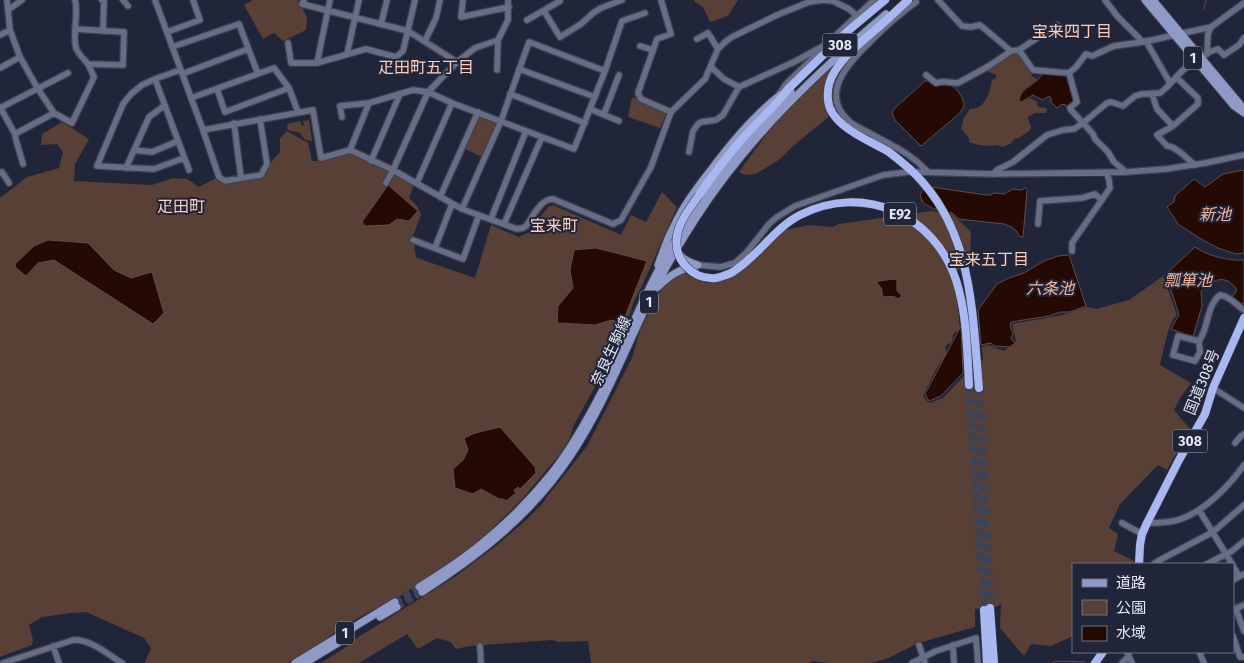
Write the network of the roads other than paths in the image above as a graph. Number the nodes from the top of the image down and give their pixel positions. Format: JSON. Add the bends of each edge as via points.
{"nodes":[{"id":1,"x":7,"y":0,"type":"edge"},
{"id":2,"x":22,"y":0,"type":"edge"},
{"id":3,"x":75,"y":0,"type":"edge"},
{"id":4,"x":102,"y":0,"type":"edge"},
{"id":5,"x":123,"y":0,"type":"edge"},
{"id":6,"x":154,"y":0,"type":"edge"},
{"id":7,"x":193,"y":0,"type":"edge"},
{"id":8,"x":304,"y":0,"type":"edge"},
{"id":9,"x":330,"y":0,"type":"edge"},
{"id":10,"x":359,"y":0,"type":"edge"},
{"id":11,"x":387,"y":0,"type":"edge"},
{"id":12,"x":415,"y":0,"type":"edge"},
{"id":13,"x":440,"y":0,"type":"edge"},
{"id":14,"x":463,"y":0,"type":"edge"},
{"id":15,"x":561,"y":0,"type":"edge"},
{"id":16,"x":622,"y":0,"type":"edge"},
{"id":17,"x":661,"y":0,"type":"edge"},
{"id":18,"x":833,"y":0,"type":"edge"},
{"id":19,"x":874,"y":0,"type":"edge"},
{"id":20,"x":884,"y":0,"type":"edge"},
{"id":21,"x":891,"y":0,"type":"edge"},
{"id":22,"x":903,"y":0,"type":"edge"},
{"id":23,"x":913,"y":0,"type":"edge"},
{"id":24,"x":938,"y":0,"type":"edge"},
{"id":25,"x":1105,"y":0,"type":"edge"},
{"id":26,"x":1145,"y":0,"type":"edge"},
{"id":27,"x":1153,"y":0,"type":"edge"},
{"id":28,"x":508,"y":3,"type":"edge"},
{"id":29,"x":1244,"y":3,"type":"edge"},
{"id":30,"x":128,"y":6,"type":"dead end"},
{"id":31,"x":8,"y":10,"type":"junction"},
{"id":32,"x":328,"y":11,"type":"junction"},
{"id":33,"x":544,"y":11,"type":"junction"},
{"id":34,"x":645,"y":13,"type":"dead end"},
{"id":35,"x":886,"y":14,"type":"junction"},
{"id":36,"x":857,"y":16,"type":"junction"},
{"id":37,"x":355,"y":17,"type":"junction"},
{"id":38,"x":527,"y":20,"type":"dead end"},
{"id":39,"x":381,"y":24,"type":"junction"},
{"id":40,"x":1057,"y":25,"type":"dead end"},
{"id":41,"x":1211,"y":27,"type":"junction"},
{"id":42,"x":75,"y":29,"type":"junction"},
{"id":43,"x":10,"y":30,"type":"junction"},
{"id":44,"x":408,"y":30,"type":"junction"},
{"id":45,"x":103,"y":31,"type":"junction"},
{"id":46,"x":167,"y":32,"type":"junction"},
{"id":47,"x":1178,"y":34,"type":"junction"},
{"id":48,"x":0,"y":35,"type":"edge"},
{"id":49,"x":1244,"y":38,"type":"edge"},
{"id":50,"x":697,"y":39,"type":"dead end"},
{"id":51,"x":498,"y":40,"type":"junction"},
{"id":52,"x":425,"y":41,"type":"junction"},
{"id":53,"x":1144,"y":42,"type":"junction"},
{"id":54,"x":288,"y":43,"type":"dead end"},
{"id":55,"x":640,"y":46,"type":"dead end"},
{"id":56,"x":172,"y":47,"type":"junction"},
{"id":57,"x":819,"y":48,"type":"junction"},
{"id":58,"x":248,"y":49,"type":"junction"},
{"id":59,"x":718,"y":49,"type":"junction"},
{"id":60,"x":653,"y":50,"type":"junction"},
{"id":61,"x":1019,"y":50,"type":"junction"},
{"id":62,"x":1011,"y":51,"type":"junction"},
{"id":63,"x":348,"y":54,"type":"junction"},
{"id":64,"x":20,"y":56,"type":"junction"},
{"id":65,"x":1201,"y":57,"type":"junction"},
{"id":66,"x":457,"y":62,"type":"junction"},
{"id":67,"x":317,"y":63,"type":"junction"},
{"id":68,"x":88,"y":64,"type":"junction"},
{"id":69,"x":711,"y":67,"type":"junction"},
{"id":70,"x":0,"y":68,"type":"edge"},
{"id":71,"x":519,"y":69,"type":"junction"},
{"id":72,"x":497,"y":70,"type":"dead end"},
{"id":73,"x":604,"y":71,"type":"junction"},
{"id":74,"x":181,"y":72,"type":"junction"},
{"id":75,"x":68,"y":73,"type":"dead end"},
{"id":76,"x":1070,"y":73,"type":"junction"},
{"id":77,"x":258,"y":74,"type":"junction"},
{"id":78,"x":926,"y":75,"type":"dead end"},
{"id":79,"x":619,"y":76,"type":"dead end"},
{"id":80,"x":1176,"y":77,"type":"junction"},
{"id":81,"x":155,"y":79,"type":"junction"},
{"id":82,"x":1170,"y":83,"type":"junction"},
{"id":83,"x":739,"y":87,"type":"junction"},
{"id":84,"x":289,"y":88,"type":"junction"},
{"id":85,"x":38,"y":89,"type":"junction"},
{"id":86,"x":217,"y":89,"type":"junction"},
{"id":87,"x":790,"y":91,"type":"junction"},
{"id":88,"x":428,"y":92,"type":"junction"},
{"id":89,"x":400,"y":94,"type":"junction"},
{"id":90,"x":510,"y":94,"type":"junction"},
{"id":91,"x":1152,"y":94,"type":"junction"},
{"id":92,"x":595,"y":97,"type":"junction"},
{"id":93,"x":191,"y":98,"type":"junction"},
{"id":94,"x":778,"y":99,"type":"junction"},
{"id":95,"x":452,"y":102,"type":"junction"},
{"id":96,"x":369,"y":103,"type":"junction"},
{"id":97,"x":165,"y":106,"type":"junction"},
{"id":98,"x":0,"y":107,"type":"edge"},
{"id":99,"x":590,"y":109,"type":"junction"},
{"id":100,"x":1244,"y":109,"type":"edge"},
{"id":101,"x":298,"y":112,"type":"junction"},
{"id":102,"x":478,"y":112,"type":"junction"},
{"id":103,"x":670,"y":112,"type":"junction"},
{"id":104,"x":54,"y":113,"type":"junction"},
{"id":105,"x":1244,"y":113,"type":"edge"},
{"id":106,"x":604,"y":114,"type":"junction"},
{"id":107,"x":342,"y":117,"type":"dead end"},
{"id":108,"x":260,"y":119,"type":"junction"},
{"id":109,"x":501,"y":121,"type":"junction"},
{"id":110,"x":619,"y":121,"type":"dead end"},
{"id":111,"x":584,"y":123,"type":"junction"},
{"id":112,"x":1083,"y":123,"type":"junction"},
{"id":113,"x":234,"y":124,"type":"junction"},
{"id":114,"x":1173,"y":126,"type":"junction"},
{"id":115,"x":203,"y":130,"type":"junction"},
{"id":116,"x":526,"y":131,"type":"junction"},
{"id":117,"x":15,"y":134,"type":"junction"},
{"id":118,"x":542,"y":137,"type":"junction"},
{"id":119,"x":178,"y":141,"type":"junction"},
{"id":120,"x":134,"y":150,"type":"junction"},
{"id":121,"x":350,"y":150,"type":"junction"},
{"id":122,"x":689,"y":152,"type":"dead end"},
{"id":123,"x":1244,"y":155,"type":"edge"},
{"id":124,"x":184,"y":158,"type":"junction"},
{"id":125,"x":371,"y":161,"type":"junction"},
{"id":126,"x":22,"y":164,"type":"dead end"},
{"id":127,"x":1195,"y":165,"type":"junction"},
{"id":128,"x":126,"y":168,"type":"junction"},
{"id":129,"x":189,"y":170,"type":"dead end"},
{"id":130,"x":393,"y":170,"type":"junction"},
{"id":131,"x":927,"y":171,"type":"junction"},
{"id":132,"x":908,"y":172,"type":"dead end"},
{"id":133,"x":1126,"y":172,"type":"junction"},
{"id":134,"x":0,"y":173,"type":"edge"},
{"id":135,"x":1107,"y":173,"type":"junction"},
{"id":136,"x":994,"y":174,"type":"junction"},
{"id":137,"x":919,"y":175,"type":"junction"},
{"id":138,"x":241,"y":178,"type":"junction"},
{"id":139,"x":9,"y":183,"type":"dead end"},
{"id":140,"x":386,"y":183,"type":"dead end"},
{"id":141,"x":417,"y":183,"type":"junction"},
{"id":142,"x":440,"y":197,"type":"junction"},
{"id":143,"x":1102,"y":200,"type":"junction"},
{"id":144,"x":452,"y":204,"type":"junction"},
{"id":145,"x":462,"y":210,"type":"junction"},
{"id":146,"x":478,"y":215,"type":"junction"},
{"id":147,"x":490,"y":219,"type":"junction"},
{"id":148,"x":504,"y":224,"type":"junction"},
{"id":149,"x":1038,"y":224,"type":"dead end"},
{"id":150,"x":413,"y":240,"type":"dead end"},
{"id":151,"x":682,"y":240,"type":"junction"},
{"id":152,"x":436,"y":248,"type":"junction"},
{"id":153,"x":1072,"y":251,"type":"dead end"},
{"id":154,"x":698,"y":265,"type":"junction"},
{"id":155,"x":650,"y":292,"type":"junction"},
{"id":156,"x":1244,"y":310,"type":"edge"},
{"id":157,"x":1244,"y":318,"type":"edge"},
{"id":158,"x":1199,"y":341,"type":"junction"},
{"id":159,"x":970,"y":385,"type":"tunnel mouth"},
{"id":160,"x":979,"y":388,"type":"tunnel mouth"},
{"id":161,"x":1213,"y":388,"type":"junction"},
{"id":162,"x":1244,"y":408,"type":"edge"},
{"id":163,"x":1244,"y":434,"type":"edge"},
{"id":164,"x":1235,"y":444,"type":"dead end"},
{"id":165,"x":1244,"y":465,"type":"edge"},
{"id":166,"x":1244,"y":505,"type":"edge"},
{"id":167,"x":1199,"y":510,"type":"junction"},
{"id":168,"x":1122,"y":522,"type":"dead end"},
{"id":169,"x":1147,"y":523,"type":"junction"},
{"id":170,"x":1213,"y":532,"type":"junction"},
{"id":171,"x":1142,"y":534,"type":"junction"},
{"id":172,"x":1244,"y":541,"type":"edge"},
{"id":173,"x":1226,"y":554,"type":"junction"},
{"id":174,"x":1141,"y":563,"type":"edge"},
{"id":175,"x":1155,"y":563,"type":"edge"},
{"id":176,"x":1209,"y":563,"type":"edge"},
{"id":177,"x":1231,"y":563,"type":"edge"},
{"id":178,"x":421,"y":590,"type":"tunnel mouth"},
{"id":179,"x":1244,"y":605,"type":"edge"},
{"id":180,"x":1234,"y":610,"type":"edge"},
{"id":181,"x":1244,"y":631,"type":"edge"},
{"id":182,"x":348,"y":637,"type":"junction"},
{"id":183,"x":1234,"y":639,"type":"edge"},
{"id":184,"x":919,"y":645,"type":"dead end"},
{"id":185,"x":952,"y":645,"type":"junction"},
{"id":186,"x":53,"y":646,"type":"junction"},
{"id":187,"x":480,"y":646,"type":"dead end"},
{"id":188,"x":1104,"y":653,"type":"edge"},
{"id":189,"x":1128,"y":654,"type":"edge"},
{"id":190,"x":1244,"y":657,"type":"edge"},
{"id":191,"x":924,"y":660,"type":"edge"},
{"id":192,"x":3,"y":663,"type":"edge"},
{"id":193,"x":59,"y":663,"type":"edge"},
{"id":194,"x":122,"y":663,"type":"edge"},
{"id":195,"x":295,"y":663,"type":"edge"},
{"id":196,"x":305,"y":663,"type":"edge"},
{"id":197,"x":312,"y":663,"type":"edge"},
{"id":198,"x":481,"y":663,"type":"edge"},
{"id":199,"x":912,"y":663,"type":"edge"},
{"id":200,"x":954,"y":663,"type":"edge"},
{"id":201,"x":978,"y":663,"type":"edge"},
{"id":202,"x":987,"y":663,"type":"edge"},
{"id":203,"x":994,"y":663,"type":"edge"},
{"id":204,"x":1095,"y":663,"type":"edge"},
{"id":205,"x":1122,"y":663,"type":"edge"},
{"id":206,"x":1132,"y":663,"type":"edge"}],
"edges":[{"from":1,"to":31,"type":"street"},
{"from":2,"to":31,"type":"street"},
{"from":3,"to":42,"type":"street"},
{"from":4,"to":45,"type":"street"},
{"from":5,"to":30,"type":"street"},
{"from":6,"to":46,"type":"street"},
{"from":7,"to":46,"type":"street","via":[[200,20]]},
{"from":8,"to":32,"type":"street","via":[[302,4]]},
{"from":9,"to":32,"type":"street"},
{"from":10,"to":37,"type":"street"},
{"from":11,"to":39,"type":"street"},
{"from":12,"to":44,"type":"street"},
{"from":13,"to":52,"type":"street"},
{"from":14,"to":28,"type":"street","via":[[461,17]]},
{"from":15,"to":33,"type":"street"},
{"from":16,"to":33,"type":"street","via":[[601,8],[560,37]]},
{"from":17,"to":60,"type":"street","via":[[671,34],[657,39]]},
{"from":18,"to":36,"type":"street"},
{"from":18,"to":59,"type":"street","via":[[809,2],[777,15],[732,37]]},
{"from":19,"to":36,"type":"street"},
{"from":20,"to":87,"type":"highway","number":"308","via":[[849,30]]},
{"from":21,"to":87,"type":"highway","number":"308"},
{"from":22,"to":35,"type":"highway"},
{"from":23,"to":35,"type":"highway"},
{"from":23,"to":131,"type":"street","via":[[849,63],[838,82],[836,100],[851,122],[910,155]]},
{"from":23,"to":137,"type":"highway","number":"E92","via":[[840,64],[828,86],[827,98],[830,110],[840,122]]},
{"from":24,"to":62,"type":"street","via":[[962,26],[980,25]]},
{"from":25,"to":53,"type":"street","via":[[1118,18]]},
{"from":26,"to":47,"type":"main road","number":"1"},
{"from":27,"to":47,"type":"main road","number":"1"},
{"from":28,"to":51,"type":"street","via":[[508,20]]},
{"from":29,"to":41,"type":"street"},
{"from":31,"to":43,"type":"street"},
{"from":32,"to":37,"type":"street"},
{"from":32,"to":67,"type":"street"},
{"from":33,"to":38,"type":"street"},
{"from":34,"to":73,"type":"street","via":[[622,20]]},
{"from":35,"to":151,"type":"main road","name":"奈良生駒線","number":"1","via":[[777,116],[732,168]]},
{"from":36,"to":57,"type":"street"},
{"from":37,"to":39,"type":"street"},
{"from":37,"to":63,"type":"street"},
{"from":39,"to":44,"type":"street"},
{"from":40,"to":61,"type":"street"},
{"from":41,"to":47,"type":"street"},
{"from":41,"to":65,"type":"street"},
{"from":42,"to":45,"type":"street"},
{"from":42,"to":68,"type":"street","via":[[77,50]]},
{"from":43,"to":48,"type":"street"},
{"from":43,"to":64,"type":"street"},
{"from":44,"to":52,"type":"street"},
{"from":44,"to":63,"type":"street","via":[[403,52],[396,57],[366,49]]},
{"from":45,"to":68,"type":"street","via":[[124,32],[123,65]]},
{"from":46,"to":56,"type":"street"},
{"from":47,"to":53,"type":"street"},
{"from":47,"to":65,"type":"main road","number":"1"},
{"from":49,"to":65,"type":"street","via":[[1239,46],[1224,55],[1218,49]]},
{"from":50,"to":59,"type":"street","via":[[708,33]]},
{"from":51,"to":66,"type":"street","via":[[475,48]]},
{"from":51,"to":72,"type":"street"},
{"from":52,"to":66,"type":"street"},
{"from":53,"to":76,"type":"street","via":[[1114,46],[1092,56],[1086,54]]},
{"from":53,"to":82,"type":"street"},
{"from":54,"to":67,"type":"street","via":[[291,62]]},
{"from":55,"to":60,"type":"street"},
{"from":56,"to":58,"type":"street","via":[[238,24]]},
{"from":56,"to":74,"type":"street"},
{"from":57,"to":83,"type":"street"},
{"from":57,"to":94,"type":"street","via":[[786,84]]},
{"from":58,"to":74,"type":"street"},
{"from":58,"to":77,"type":"street"},
{"from":59,"to":69,"type":"street"},
{"from":60,"to":103,"type":"street","via":[[638,93],[641,99]]},
{"from":61,"to":62,"type":"street"},
{"from":61,"to":76,"type":"street","via":[[1033,70]]},
{"from":62,"to":78,"type":"street","via":[[958,83],[936,83]]},
{"from":63,"to":67,"type":"street"},
{"from":64,"to":70,"type":"street"},
{"from":64,"to":85,"type":"street"},
{"from":65,"to":80,"type":"street"},
{"from":65,"to":100,"type":"main road","number":"1"},
{"from":65,"to":105,"type":"main road","number":"1","via":[[1234,106]]},
{"from":66,"to":88,"type":"street"},
{"from":68,"to":104,"type":"street","via":[[94,76],[72,123]]},
{"from":69,"to":83,"type":"street"},
{"from":69,"to":103,"type":"street","via":[[705,79]]},
{"from":71,"to":73,"type":"street","via":[[529,42]]},
{"from":71,"to":90,"type":"street"},
{"from":71,"to":92,"type":"street"},
{"from":73,"to":92,"type":"street"},
{"from":74,"to":81,"type":"street"},
{"from":74,"to":93,"type":"street"},
{"from":75,"to":85,"type":"street"},
{"from":76,"to":112,"type":"street","via":[[1077,102],[1070,108]]},
{"from":77,"to":84,"type":"street","via":[[274,68]]},
{"from":77,"to":86,"type":"street"},
{"from":79,"to":106,"type":"street"},
{"from":80,"to":82,"type":"street"},
{"from":80,"to":114,"type":"street","via":[[1198,98],[1198,104]]},
{"from":81,"to":97,"type":"street"},
{"from":81,"to":128,"type":"street","via":[[142,85],[122,104],[96,166]]},
{"from":82,"to":91,"type":"street","via":[[1160,93]]},
{"from":83,"to":122,"type":"street","via":[[723,115],[698,124]]},
{"from":84,"to":86,"type":"street","via":[[225,112]]},
{"from":84,"to":101,"type":"street"},
{"from":85,"to":98,"type":"street"},
{"from":85,"to":104,"type":"street"},
{"from":86,"to":93,"type":"street"},
{"from":87,"to":94,"type":"highway","number":"E92"},
{"from":87,"to":155,"type":"main road","name":"奈良生駒線","number":"1","via":[[715,182],[660,266]]},
{"from":88,"to":89,"type":"street","via":[[413,90]]},
{"from":88,"to":95,"type":"street"},
{"from":88,"to":130,"type":"street"},
{"from":89,"to":96,"type":"street"},
{"from":89,"to":125,"type":"street"},
{"from":90,"to":109,"type":"street"},
{"from":90,"to":111,"type":"street"},
{"from":91,"to":112,"type":"street","via":[[1135,96],[1123,106],[1107,103]]},
{"from":91,"to":114,"type":"street","via":[[1157,109]]},
{"from":92,"to":99,"type":"street"},
{"from":93,"to":115,"type":"street"},
{"from":94,"to":155,"type":"main road","name":"奈良生駒線","number":"1","via":[[735,139],[681,211]]},
{"from":94,"to":159,"type":"highway","number":"E92","bridge":true,"via":[[726,159],[686,215],[678,230],[676,244],[683,264],[702,277],[716,278],[731,273],[746,263],[786,223],[800,214],[838,203],[872,204],[897,212],[932,238],[952,271],[962,304]]},
{"from":95,"to":102,"type":"street"},
{"from":95,"to":141,"type":"street"},
{"from":96,"to":107,"type":"street","via":[[340,106]]},
{"from":96,"to":121,"type":"street"},
{"from":97,"to":119,"type":"street"},
{"from":97,"to":120,"type":"street","via":[[149,116]]},
{"from":98,"to":117,"type":"street"},
{"from":99,"to":106,"type":"street"},
{"from":99,"to":111,"type":"street"},
{"from":101,"to":108,"type":"street"},
{"from":101,"to":121,"type":"street","via":[[313,110],[321,158]]},
{"from":102,"to":109,"type":"street"},
{"from":102,"to":142,"type":"street"},
{"from":103,"to":148,"type":"street","via":[[651,167],[619,222],[613,224],[549,199],[523,228]]},
{"from":104,"to":117,"type":"street"},
{"from":106,"to":110,"type":"street"},
{"from":108,"to":113,"type":"street"},
{"from":108,"to":138,"type":"street","via":[[267,164],[261,175]]},
{"from":109,"to":116,"type":"street"},
{"from":109,"to":145,"type":"street"},
{"from":111,"to":118,"type":"street","via":[[574,149]]},
{"from":112,"to":133,"type":"street","via":[[1111,159]]},
{"from":112,"to":136,"type":"street","via":[[1074,129],[1047,136]]},
{"from":113,"to":115,"type":"street"},
{"from":113,"to":138,"type":"street"},
{"from":114,"to":127,"type":"street","via":[[1157,136]]},
{"from":115,"to":138,"type":"street","via":[[219,177],[225,180]]},
{"from":116,"to":118,"type":"street"},
{"from":116,"to":147,"type":"street"},
{"from":117,"to":126,"type":"street"},
{"from":118,"to":148,"type":"street"},
{"from":119,"to":120,"type":"street","via":[[152,152]]},
{"from":119,"to":124,"type":"street"},
{"from":120,"to":128,"type":"street"},
{"from":121,"to":125,"type":"street"},
{"from":123,"to":127,"type":"street"},
{"from":124,"to":128,"type":"street","via":[[154,170]]},
{"from":124,"to":129,"type":"street"},
{"from":125,"to":130,"type":"street"},
{"from":127,"to":133,"type":"street"},
{"from":130,"to":140,"type":"street"},
{"from":130,"to":141,"type":"street"},
{"from":131,"to":136,"type":"street"},
{"from":131,"to":137,"type":"street"},
{"from":132,"to":154,"type":"street","via":[[883,175],[795,206],[777,217],[735,263],[720,267]]},
{"from":133,"to":135,"type":"street"},
{"from":134,"to":139,"type":"street"},
{"from":135,"to":136,"type":"street"},
{"from":135,"to":143,"type":"street","via":[[1110,188]]},
{"from":137,"to":160,"type":"highway","number":"E92","via":[[951,225],[959,246],[971,306]]},
{"from":141,"to":142,"type":"street"},
{"from":142,"to":144,"type":"street"},
{"from":143,"to":149,"type":"street","via":[[1095,194],[1040,201]]},
{"from":143,"to":153,"type":"street","via":[[1072,243]]},
{"from":144,"to":145,"type":"street"},
{"from":144,"to":152,"type":"street"},
{"from":145,"to":146,"type":"street"},
{"from":146,"to":147,"type":"street"},
{"from":146,"to":152,"type":"street","via":[[463,259]]},
{"from":147,"to":148,"type":"street"},
{"from":150,"to":152,"type":"street"},
{"from":151,"to":154,"type":"main road","via":[[681,255]]},
{"from":151,"to":155,"type":"main road","name":"奈良生駒線","number":"1"},
{"from":154,"to":155,"type":"main road","via":[[678,271]]},
{"from":155,"to":178,"type":"main road","name":"奈良生駒線","number":"1","via":[[595,404],[551,474],[493,534]]},
{"from":156,"to":158,"type":"street","via":[[1229,297],[1220,295]]},
{"from":157,"to":161,"type":"highway","name":"国道308号","number":"308"},
{"from":158,"to":158,"type":"street","via":[[1178,336],[1173,355],[1195,360],[1200,352]]},
{"from":161,"to":162,"type":"street"},
{"from":161,"to":169,"type":"highway","name":"国道308号","number":"308","via":[[1206,414]]},
{"from":163,"to":164,"type":"street"},
{"from":165,"to":167,"type":"street","via":[[1221,492]]},
{"from":166,"to":170,"type":"street"},
{"from":167,"to":169,"type":"street","via":[[1178,520]]},
{"from":167,"to":170,"type":"street"},
{"from":168,"to":171,"type":"street"},
{"from":169,"to":171,"type":"highway","name":"国道308号","number":"308"},
{"from":170,"to":173,"type":"street"},
{"from":170,"to":175,"type":"street"},
{"from":171,"to":174,"type":"highway","name":"国道308号","number":"308"},
{"from":172,"to":173,"type":"street"},
{"from":173,"to":176,"type":"street"},
{"from":173,"to":177,"type":"street"},
{"from":179,"to":180,"type":"street"},
{"from":180,"to":181,"type":"street"},
{"from":182,"to":195,"type":"main road","number":"1","via":[[396,605]]},
{"from":182,"to":196,"type":"main road","number":"1"},
{"from":182,"to":197,"type":"main road"},
{"from":183,"to":190,"type":"street","via":[[1240,657]]},
{"from":184,"to":191,"type":"street"},
{"from":185,"to":191,"type":"street","via":[[936,650]]},
{"from":185,"to":200,"type":"street"},
{"from":185,"to":201,"type":"street","via":[[976,638]]},
{"from":186,"to":192,"type":"street"},
{"from":186,"to":193,"type":"street"},
{"from":186,"to":194,"type":"street","via":[[80,640]]},
{"from":187,"to":198,"type":"street"},
{"from":188,"to":204,"type":"highway"},
{"from":189,"to":205,"type":"street"},
{"from":189,"to":206,"type":"street"},
{"from":191,"to":199,"type":"street"},
{"from":202,"to":203,"type":"highway","via":[[987,609]]}]}
